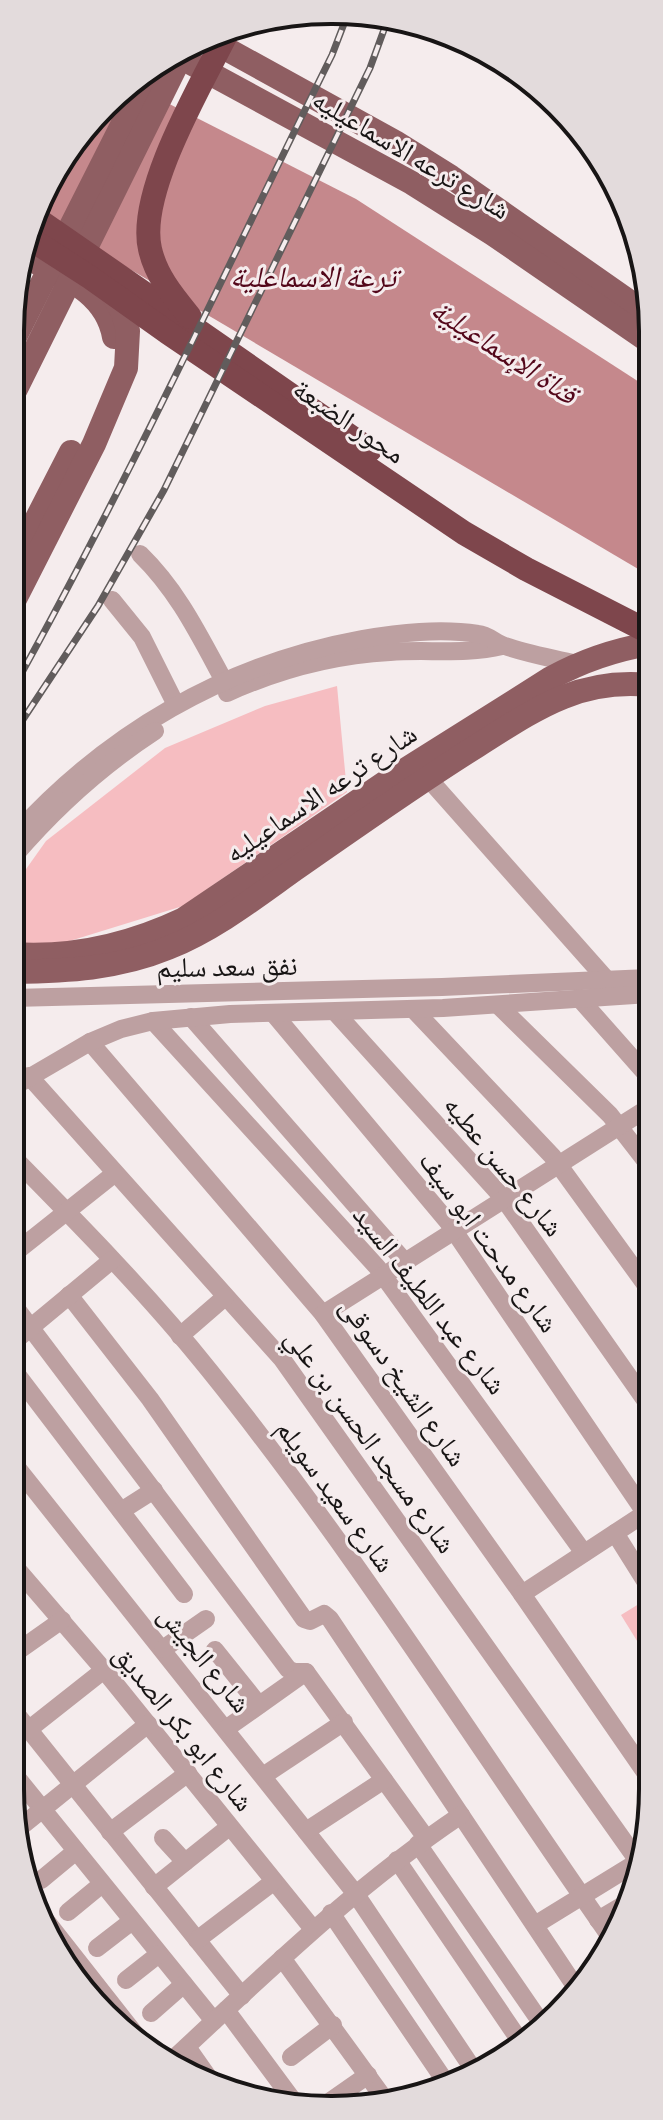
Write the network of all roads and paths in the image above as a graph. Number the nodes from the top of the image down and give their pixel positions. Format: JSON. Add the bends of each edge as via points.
{"nodes":[{"id":1,"x":222,"y":44,"type":"edge"},
{"id":2,"x":220,"y":45,"type":"edge"},
{"id":3,"x":186,"y":61,"type":"edge"},
{"id":4,"x":176,"y":66,"type":"edge"},
{"id":5,"x":139,"y":92,"type":"edge"},
{"id":6,"x":43,"y":224,"type":"edge"},
{"id":7,"x":38,"y":240,"type":"edge"},
{"id":8,"x":37,"y":241,"type":"edge"},
{"id":9,"x":32,"y":261,"type":"edge"},
{"id":10,"x":638,"y":308,"type":"edge"},
{"id":11,"x":25,"y":318,"type":"edge"},
{"id":12,"x":639,"y":334,"type":"edge"},
{"id":13,"x":206,"y":338,"type":"junction"},
{"id":14,"x":24,"y":373,"type":"edge"},
{"id":15,"x":24,"y":544,"type":"edge"},
{"id":16,"x":140,"y":554,"type":"dead end"},
{"id":17,"x":24,"y":581,"type":"edge"},
{"id":18,"x":112,"y":600,"type":"dead end"},
{"id":19,"x":639,"y":612,"type":"edge"},
{"id":20,"x":639,"y":627,"type":"edge"},
{"id":21,"x":502,"y":646,"type":"junction"},
{"id":22,"x":639,"y":646,"type":"edge"},
{"id":23,"x":576,"y":664,"type":"junction"},
{"id":24,"x":224,"y":681,"type":"junction"},
{"id":25,"x":639,"y":685,"type":"edge"},
{"id":26,"x":176,"y":705,"type":"junction"},
{"id":27,"x":427,"y":777,"type":"junction"},
{"id":28,"x":24,"y":826,"type":"edge"},
{"id":29,"x":24,"y":845,"type":"edge"},
{"id":30,"x":24,"y":954,"type":"edge"},
{"id":31,"x":24,"y":972,"type":"edge"},
{"id":32,"x":639,"y":978,"type":"edge"},
{"id":33,"x":607,"y":980,"type":"junction"},
{"id":34,"x":442,"y":987,"type":"junction"},
{"id":35,"x":639,"y":995,"type":"edge"},
{"id":36,"x":24,"y":998,"type":"edge"},
{"id":37,"x":579,"y":998,"type":"junction"},
{"id":38,"x":498,"y":1005,"type":"junction"},
{"id":39,"x":443,"y":1008,"type":"junction"},
{"id":40,"x":414,"y":1010,"type":"junction"},
{"id":41,"x":335,"y":1012,"type":"junction"},
{"id":42,"x":273,"y":1013,"type":"junction"},
{"id":43,"x":191,"y":1017,"type":"junction"},
{"id":44,"x":153,"y":1021,"type":"junction"},
{"id":45,"x":90,"y":1042,"type":"junction"},
{"id":46,"x":639,"y":1066,"type":"edge"},
{"id":47,"x":29,"y":1076,"type":"junction"},
{"id":48,"x":24,"y":1079,"type":"edge"},
{"id":49,"x":639,"y":1114,"type":"edge"},
{"id":50,"x":620,"y":1126,"type":"junction"},
{"id":51,"x":639,"y":1152,"type":"edge"},
{"id":52,"x":559,"y":1164,"type":"junction"},
{"id":53,"x":24,"y":1168,"type":"edge"},
{"id":54,"x":114,"y":1174,"type":"junction"},
{"id":55,"x":504,"y":1199,"type":"junction"},
{"id":56,"x":67,"y":1212,"type":"junction"},
{"id":57,"x":454,"y":1231,"type":"junction"},
{"id":58,"x":24,"y":1246,"type":"edge"},
{"id":59,"x":112,"y":1260,"type":"junction"},
{"id":60,"x":405,"y":1262,"type":"junction"},
{"id":61,"x":384,"y":1275,"type":"junction"},
{"id":62,"x":639,"y":1275,"type":"edge"},
{"id":63,"x":69,"y":1295,"type":"junction"},
{"id":64,"x":225,"y":1297,"type":"junction"},
{"id":65,"x":323,"y":1314,"type":"junction"},
{"id":66,"x":24,"y":1318,"type":"edge"},
{"id":67,"x":31,"y":1327,"type":"junction"},
{"id":68,"x":24,"y":1333,"type":"edge"},
{"id":69,"x":180,"y":1336,"type":"junction"},
{"id":70,"x":24,"y":1384,"type":"edge"},
{"id":71,"x":639,"y":1391,"type":"edge"},
{"id":72,"x":24,"y":1476,"type":"edge"},
{"id":73,"x":154,"y":1490,"type":"junction"},
{"id":74,"x":639,"y":1503,"type":"edge"},
{"id":75,"x":121,"y":1511,"type":"junction"},
{"id":76,"x":639,"y":1518,"type":"edge"},
{"id":77,"x":615,"y":1533,"type":"junction"},
{"id":78,"x":584,"y":1553,"type":"junction"},
{"id":79,"x":639,"y":1571,"type":"edge"},
{"id":80,"x":24,"y":1579,"type":"edge"},
{"id":81,"x":184,"y":1594,"type":"dead end"},
{"id":82,"x":522,"y":1594,"type":"junction"},
{"id":83,"x":206,"y":1619,"type":"dead end"},
{"id":84,"x":62,"y":1620,"type":"junction"},
{"id":85,"x":24,"y":1647,"type":"edge"},
{"id":86,"x":163,"y":1649,"type":"junction"},
{"id":87,"x":215,"y":1650,"type":"dead end"},
{"id":88,"x":104,"y":1670,"type":"junction"},
{"id":89,"x":303,"y":1672,"type":"junction"},
{"id":90,"x":259,"y":1705,"type":"junction"},
{"id":91,"x":344,"y":1722,"type":"junction"},
{"id":92,"x":148,"y":1724,"type":"junction"},
{"id":93,"x":24,"y":1725,"type":"edge"},
{"id":94,"x":227,"y":1728,"type":"junction"},
{"id":95,"x":28,"y":1730,"type":"junction"},
{"id":96,"x":639,"y":1763,"type":"edge"},
{"id":97,"x":188,"y":1773,"type":"junction"},
{"id":98,"x":263,"y":1776,"type":"junction"},
{"id":99,"x":384,"y":1780,"type":"junction"},
{"id":100,"x":71,"y":1785,"type":"junction"},
{"id":101,"x":24,"y":1786,"type":"edge"},
{"id":102,"x":42,"y":1809,"type":"junction"},
{"id":103,"x":461,"y":1815,"type":"junction"},
{"id":104,"x":26,"y":1822,"type":"edge"},
{"id":105,"x":229,"y":1827,"type":"junction"},
{"id":106,"x":306,"y":1831,"type":"junction"},
{"id":107,"x":110,"y":1832,"type":"junction"},
{"id":108,"x":163,"y":1838,"type":"dead end"},
{"id":109,"x":422,"y":1841,"type":"junction"},
{"id":110,"x":633,"y":1849,"type":"edge"},
{"id":111,"x":76,"y":1851,"type":"junction"},
{"id":112,"x":397,"y":1860,"type":"junction"},
{"id":113,"x":185,"y":1862,"type":"junction"},
{"id":114,"x":629,"y":1867,"type":"edge"},
{"id":115,"x":41,"y":1880,"type":"dead end"},
{"id":116,"x":273,"y":1882,"type":"junction"},
{"id":117,"x":102,"y":1884,"type":"junction"},
{"id":118,"x":154,"y":1887,"type":"junction"},
{"id":119,"x":355,"y":1893,"type":"junction"},
{"id":120,"x":581,"y":1895,"type":"junction"},
{"id":121,"x":614,"y":1911,"type":"edge"},
{"id":122,"x":68,"y":1912,"type":"dead end"},
{"id":123,"x":331,"y":1913,"type":"junction"},
{"id":124,"x":598,"y":1920,"type":"junction"},
{"id":125,"x":132,"y":1921,"type":"junction"},
{"id":126,"x":535,"y":1925,"type":"junction"},
{"id":127,"x":313,"y":1929,"type":"junction"},
{"id":128,"x":605,"y":1929,"type":"edge"},
{"id":129,"x":197,"y":1940,"type":"junction"},
{"id":130,"x":97,"y":1948,"type":"dead end"},
{"id":131,"x":159,"y":1954,"type":"junction"},
{"id":132,"x":75,"y":1958,"type":"edge"},
{"id":133,"x":282,"y":1958,"type":"junction"},
{"id":134,"x":126,"y":1980,"type":"dead end"},
{"id":135,"x":571,"y":1980,"type":"edge"},
{"id":136,"x":184,"y":1984,"type":"junction"},
{"id":137,"x":242,"y":1996,"type":"junction"},
{"id":138,"x":108,"y":2000,"type":"edge"},
{"id":139,"x":151,"y":2013,"type":"dead end"},
{"id":140,"x":220,"y":2016,"type":"junction"},
{"id":141,"x":537,"y":2017,"type":"edge"},
{"id":142,"x":333,"y":2025,"type":"junction"},
{"id":143,"x":516,"y":2034,"type":"edge"},
{"id":144,"x":187,"y":2047,"type":"junction"},
{"id":145,"x":178,"y":2055,"type":"edge"},
{"id":146,"x":291,"y":2057,"type":"dead end"},
{"id":147,"x":469,"y":2063,"type":"edge"},
{"id":148,"x":201,"y":2067,"type":"edge"},
{"id":149,"x":368,"y":2075,"type":"junction"},
{"id":150,"x":441,"y":2076,"type":"edge"},
{"id":151,"x":285,"y":2092,"type":"edge"},
{"id":152,"x":380,"y":2092,"type":"edge"},
{"id":153,"x":338,"y":2096,"type":"edge"}],
"edges":[{"from":1,"to":13,"type":"highway","via":[[162,169],[147,221],[159,275]]},
{"from":2,"to":10,"type":"main road","name":"شارع ترعه الاسماعيليه","via":[[407,149]]},
{"from":3,"to":12,"type":"main road","name":"شارع ترعه الاسماعيليه","via":[[412,183]]},
{"from":4,"to":14,"type":"main road"},
{"from":5,"to":11,"type":"main road"},
{"from":6,"to":13,"type":"highway"},
{"from":7,"to":17,"type":"main road","via":[[104,281],[123,313],[129,350],[120,386]]},
{"from":8,"to":20,"type":"highway","name":"محور الضبعة","via":[[464,533]]},
{"from":9,"to":15,"type":"main road","via":[[91,294],[108,316],[115,356],[107,383]]},
{"from":13,"to":19,"type":"highway","via":[[475,522]]},
{"from":16,"to":24,"type":"street","via":[[172,588]]},
{"from":18,"to":26,"type":"street","via":[[142,637]]},
{"from":21,"to":23,"type":"street"},
{"from":21,"to":24,"type":"street","via":[[473,633],[390,634],[314,649]]},
{"from":21,"to":29,"type":"street","via":[[352,656],[241,687],[140,741],[51,815]]},
{"from":22,"to":23,"type":"main road","name":"شارع ترعه الاسماعيليه"},
{"from":23,"to":30,"type":"main road","name":"شارع ترعه الاسماعيليه","via":[[389,780],[184,919],[106,948]]},
{"from":24,"to":26,"type":"street"},
{"from":25,"to":27,"type":"main road","name":"شارع ترعه الاسماعيليه","via":[[594,686],[556,698]]},
{"from":26,"to":28,"type":"street","via":[[95,758]]},
{"from":27,"to":31,"type":"main road","name":"شارع ترعه الاسماعيليه","via":[[223,920],[183,941],[113,965]]},
{"from":27,"to":33,"type":"street"},
{"from":32,"to":33,"type":"street","name":"نفق سعد سليم"},
{"from":33,"to":34,"type":"street","name":"نفق سعد سليم"},
{"from":34,"to":36,"type":"street","name":"نفق سعد سليم"},
{"from":34,"to":39,"type":"street"},
{"from":35,"to":37,"type":"street"},
{"from":37,"to":38,"type":"street"},
{"from":37,"to":46,"type":"street"},
{"from":38,"to":39,"type":"street"},
{"from":38,"to":50,"type":"street"},
{"from":39,"to":40,"type":"street"},
{"from":40,"to":41,"type":"street"},
{"from":40,"to":52,"type":"street"},
{"from":41,"to":42,"type":"street"},
{"from":41,"to":55,"type":"street","name":"شارع حسن عطيه"},
{"from":42,"to":43,"type":"street"},
{"from":42,"to":57,"type":"street","name":"شارع مدحت ابو سيف"},
{"from":43,"to":44,"type":"street"},
{"from":43,"to":60,"type":"street"},
{"from":44,"to":45,"type":"street"},
{"from":44,"to":61,"type":"street","name":"شارع عبد اللطيف السيد"},
{"from":45,"to":47,"type":"street"},
{"from":45,"to":65,"type":"street","name":"شارع الشيخ دسوقى"},
{"from":47,"to":48,"type":"street"},
{"from":47,"to":54,"type":"street","name":"شارع مسجد الحسن بن علي"},
{"from":49,"to":50,"type":"street"},
{"from":50,"to":51,"type":"street"},
{"from":50,"to":52,"type":"street"},
{"from":52,"to":55,"type":"street"},
{"from":52,"to":62,"type":"street"},
{"from":53,"to":56,"type":"street","name":"شارع سعيد سويلم"},
{"from":54,"to":56,"type":"street"},
{"from":54,"to":64,"type":"street","name":"شارع مسجد الحسن بن علي"},
{"from":55,"to":57,"type":"street"},
{"from":55,"to":71,"type":"street","name":"شارع حسن عطيه"},
{"from":56,"to":58,"type":"street"},
{"from":56,"to":59,"type":"street","name":"شارع سعيد سويلم"},
{"from":57,"to":60,"type":"street"},
{"from":57,"to":74,"type":"street","name":"شارع مدحت ابو سيف"},
{"from":59,"to":63,"type":"street"},
{"from":59,"to":69,"type":"street","name":"شارع سعيد سويلم"},
{"from":60,"to":61,"type":"street"},
{"from":61,"to":65,"type":"street"},
{"from":61,"to":78,"type":"street","name":"شارع عبد اللطيف السيد"},
{"from":63,"to":67,"type":"street"},
{"from":63,"to":103,"type":"street","via":[[157,1409],[304,1619],[324,1614],[330,1619]]},
{"from":64,"to":69,"type":"street"},
{"from":64,"to":110,"type":"street","name":"شارع مسجد الحسن بن علي","via":[[282,1359]]},
{"from":65,"to":82,"type":"street","name":"شارع الشيخ دسوقى"},
{"from":66,"to":67,"type":"street"},
{"from":67,"to":68,"type":"street"},
{"from":67,"to":73,"type":"street"},
{"from":69,"to":120,"type":"street","name":"شارع سعيد سويلم","via":[[301,1489]]},
{"from":70,"to":75,"type":"street"},
{"from":72,"to":86,"type":"street","name":"شارع الجيش"},
{"from":73,"to":75,"type":"street"},
{"from":73,"to":89,"type":"street","via":[[288,1669]]},
{"from":75,"to":81,"type":"street"},
{"from":76,"to":77,"type":"street"},
{"from":77,"to":78,"type":"street"},
{"from":77,"to":79,"type":"street"},
{"from":78,"to":82,"type":"street"},
{"from":80,"to":84,"type":"street","name":"شارع ابو بكر الصديق"},
{"from":82,"to":96,"type":"street","name":"شارع الشيخ دسوقى"},
{"from":83,"to":86,"type":"street"},
{"from":84,"to":85,"type":"street"},
{"from":84,"to":88,"type":"street","name":"شارع ابو بكر الصديق"},
{"from":86,"to":94,"type":"street","name":"شارع الجيش"},
{"from":87,"to":90,"type":"street"},
{"from":88,"to":92,"type":"street","name":"شارع ابو بكر الصديق"},
{"from":88,"to":95,"type":"street"},
{"from":89,"to":90,"type":"street"},
{"from":89,"to":91,"type":"street"},
{"from":90,"to":94,"type":"street"},
{"from":91,"to":98,"type":"street"},
{"from":91,"to":99,"type":"street"},
{"from":92,"to":97,"type":"street","name":"شارع ابو بكر الصديق"},
{"from":92,"to":100,"type":"street"},
{"from":93,"to":95,"type":"street"},
{"from":94,"to":98,"type":"street","name":"شارع الجيش"},
{"from":95,"to":100,"type":"street"},
{"from":97,"to":105,"type":"street","name":"شارع ابو بكر الصديق"},
{"from":97,"to":107,"type":"street"},
{"from":98,"to":106,"type":"street","name":"شارع الجيش"},
{"from":99,"to":106,"type":"street"},
{"from":99,"to":109,"type":"street"},
{"from":100,"to":102,"type":"street"},
{"from":100,"to":107,"type":"street"},
{"from":101,"to":102,"type":"street"},
{"from":102,"to":104,"type":"street"},
{"from":102,"to":111,"type":"street"},
{"from":103,"to":109,"type":"street"},
{"from":103,"to":126,"type":"street"},
{"from":105,"to":113,"type":"street"},
{"from":105,"to":116,"type":"street","name":"شارع ابو بكر الصديق"},
{"from":106,"to":119,"type":"street","name":"شارع الجيش"},
{"from":107,"to":118,"type":"street"},
{"from":108,"to":113,"type":"street"},
{"from":109,"to":112,"type":"street"},
{"from":109,"to":141,"type":"street"},
{"from":111,"to":115,"type":"street"},
{"from":111,"to":117,"type":"street"},
{"from":112,"to":119,"type":"street"},
{"from":112,"to":143,"type":"street"},
{"from":113,"to":118,"type":"street"},
{"from":114,"to":120,"type":"street"},
{"from":116,"to":127,"type":"street","name":"شارع ابو بكر الصديق"},
{"from":116,"to":129,"type":"street"},
{"from":117,"to":122,"type":"street"},
{"from":117,"to":125,"type":"street"},
{"from":118,"to":129,"type":"street"},
{"from":119,"to":123,"type":"street"},
{"from":119,"to":147,"type":"street","name":"شارع الجيش"},
{"from":120,"to":124,"type":"street","name":"شارع سعيد سويلم"},
{"from":120,"to":126,"type":"street"},
{"from":121,"to":124,"type":"street"},
{"from":123,"to":127,"type":"street"},
{"from":123,"to":150,"type":"street"},
{"from":124,"to":128,"type":"street","name":"شارع سعيد سويلم"},
{"from":125,"to":130,"type":"street"},
{"from":125,"to":131,"type":"street"},
{"from":126,"to":135,"type":"street"},
{"from":127,"to":133,"type":"street"},
{"from":129,"to":137,"type":"street"},
{"from":131,"to":134,"type":"street"},
{"from":131,"to":136,"type":"street"},
{"from":132,"to":138,"type":"street"},
{"from":133,"to":137,"type":"street"},
{"from":133,"to":142,"type":"street"},
{"from":136,"to":139,"type":"street"},
{"from":136,"to":140,"type":"street"},
{"from":137,"to":140,"type":"street"},
{"from":140,"to":144,"type":"street"},
{"from":140,"to":151,"type":"street"},
{"from":142,"to":146,"type":"street"},
{"from":142,"to":149,"type":"street"},
{"from":144,"to":145,"type":"street"},
{"from":144,"to":148,"type":"street"},
{"from":149,"to":152,"type":"street"},
{"from":149,"to":153,"type":"street"}]}
